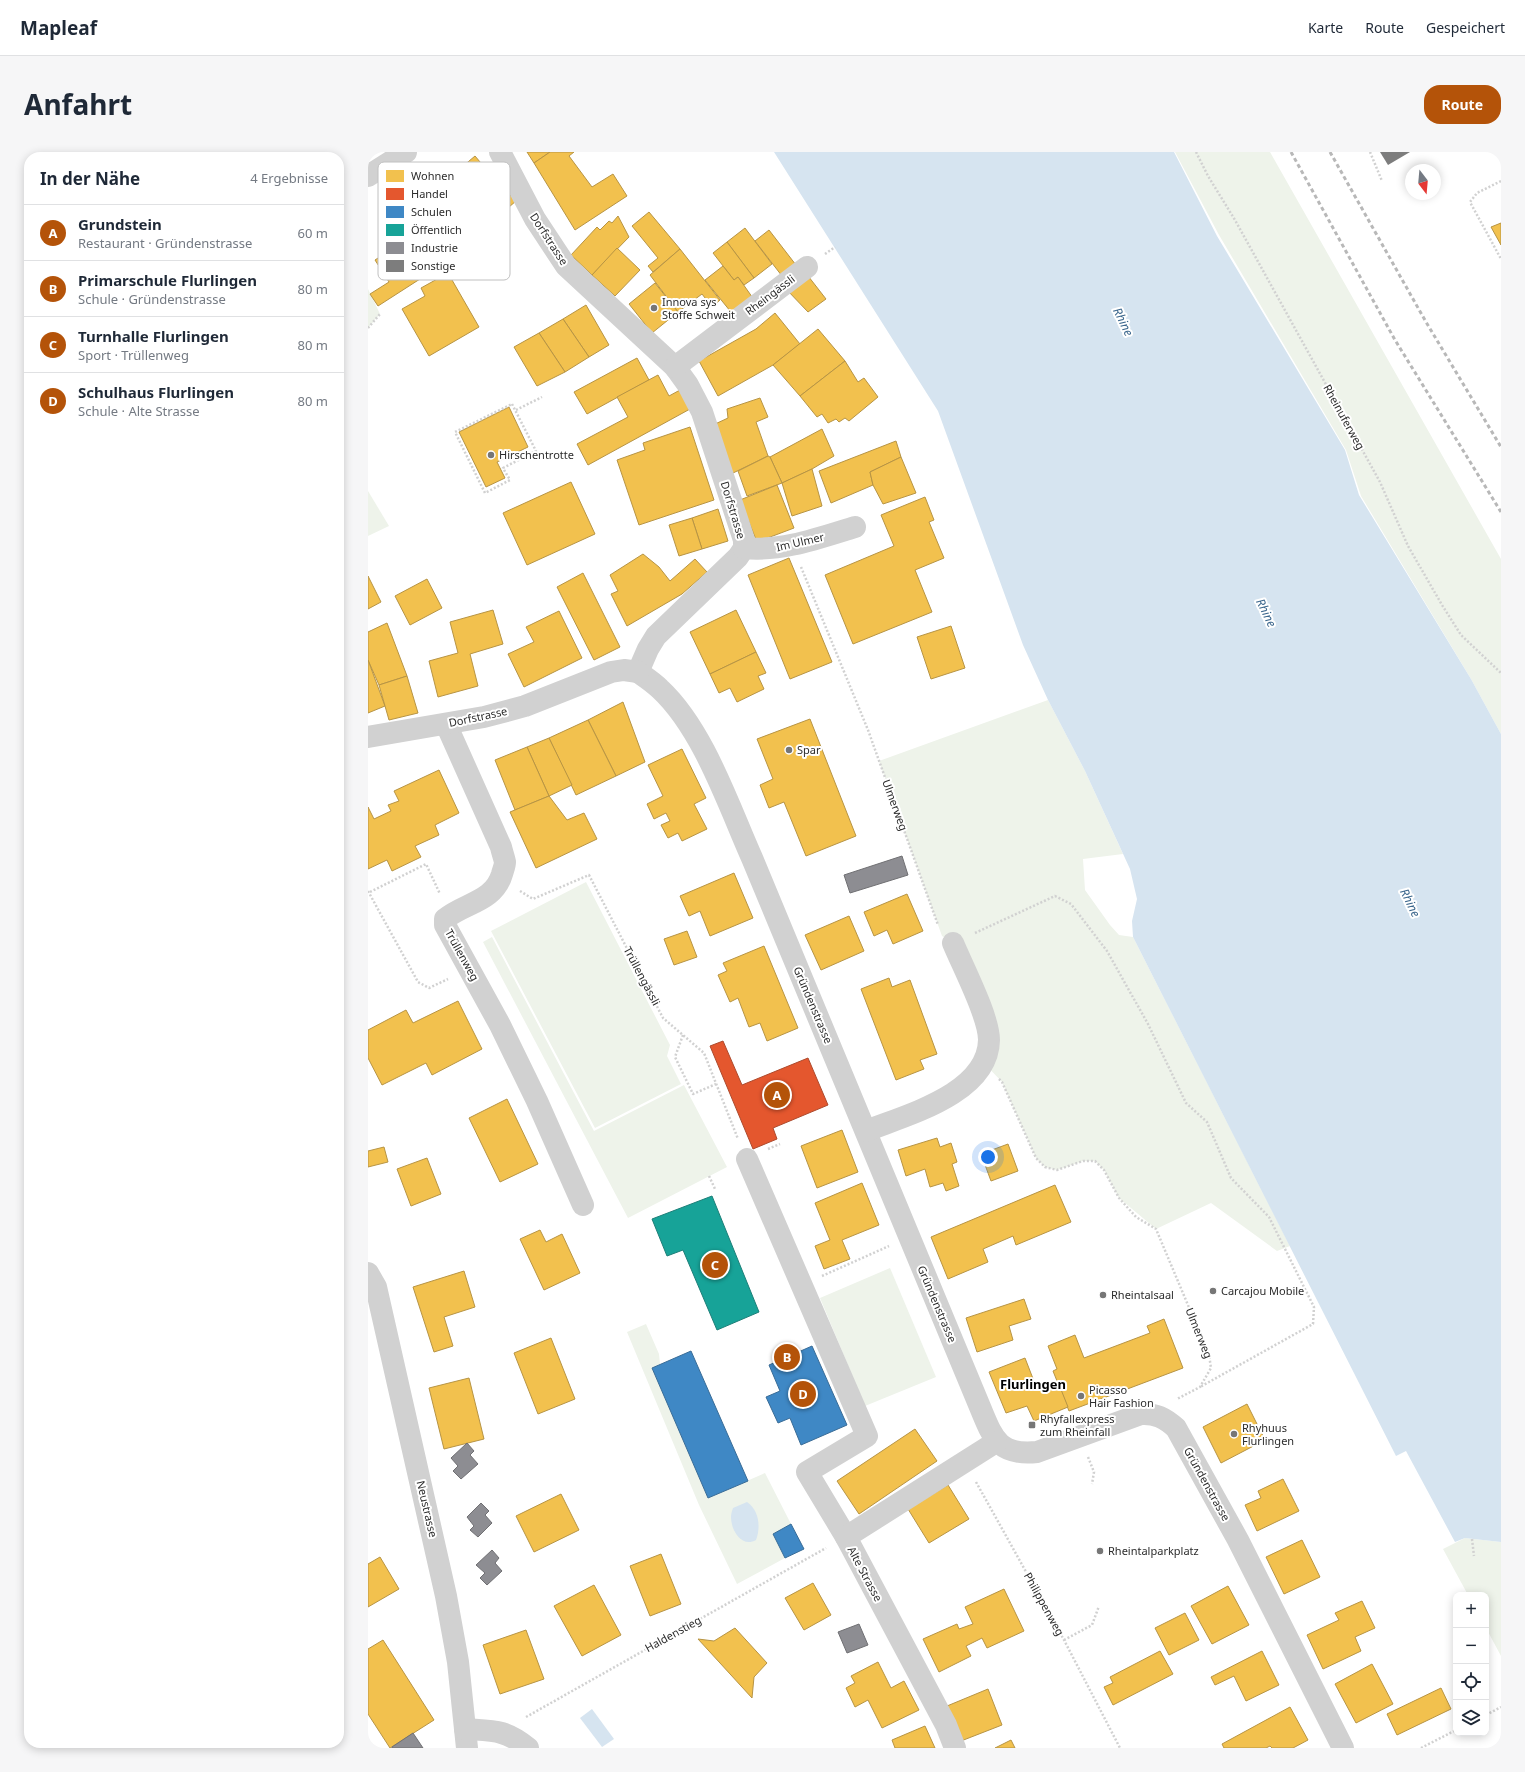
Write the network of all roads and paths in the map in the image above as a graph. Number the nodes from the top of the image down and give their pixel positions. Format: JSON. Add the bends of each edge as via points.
{"nodes":[{"id":1,"x":406,"y":152,"type":"edge"},
{"id":2,"x":500,"y":152,"type":"edge"},
{"id":3,"x":1196,"y":152,"type":"edge"},
{"id":4,"x":1370,"y":152,"type":"edge"},
{"id":5,"x":390,"y":162,"type":"edge"},
{"id":6,"x":505,"y":162,"type":"edge"},
{"id":7,"x":378,"y":170,"type":"edge"},
{"id":8,"x":510,"y":171,"type":"edge"},
{"id":9,"x":368,"y":176,"type":"edge"},
{"id":10,"x":1382,"y":181,"type":"dead end"},
{"id":11,"x":1501,"y":181,"type":"edge"},
{"id":12,"x":1501,"y":259,"type":"edge"},
{"id":13,"x":807,"y":267,"type":"dead end"},
{"id":14,"x":380,"y":314,"type":"dead end"},
{"id":15,"x":368,"y":328,"type":"edge"},
{"id":16,"x":675,"y":367,"type":"junction"},
{"id":17,"x":542,"y":396,"type":"dead end"},
{"id":18,"x":516,"y":410,"type":"junction"},
{"id":19,"x":855,"y":527,"type":"dead end"},
{"id":20,"x":792,"y":545,"type":"junction"},
{"id":21,"x":744,"y":548,"type":"junction"},
{"id":22,"x":638,"y":672,"type":"junction"},
{"id":23,"x":1501,"y":674,"type":"edge"},
{"id":24,"x":446,"y":724,"type":"junction"},
{"id":25,"x":368,"y":737,"type":"edge"},
{"id":26,"x":500,"y":880,"type":"junction"},
{"id":27,"x":369,"y":891,"type":"edge"},
{"id":28,"x":450,"y":915,"type":"junction"},
{"id":29,"x":953,"y":943,"type":"junction"},
{"id":30,"x":450,"y":975,"type":"dead end"},
{"id":31,"x":683,"y":1035,"type":"junction"},
{"id":32,"x":984,"y":1063,"type":"junction"},
{"id":33,"x":716,"y":1084,"type":"junction"},
{"id":34,"x":866,"y":1131,"type":"junction"},
{"id":35,"x":743,"y":1151,"type":"joint"},
{"id":36,"x":709,"y":1176,"type":"dead end"},
{"id":37,"x":715,"y":1189,"type":"dead end"},
{"id":38,"x":583,"y":1205,"type":"dead end"},
{"id":39,"x":909,"y":1237,"type":"junction"},
{"id":40,"x":368,"y":1273,"type":"edge"},
{"id":41,"x":801,"y":1285,"type":"junction"},
{"id":42,"x":1200,"y":1387,"type":"junction"},
{"id":43,"x":1149,"y":1413,"type":"junction"},
{"id":44,"x":996,"y":1442,"type":"junction"},
{"id":45,"x":964,"y":1461,"type":"junction"},
{"id":46,"x":846,"y":1537,"type":"junction"},
{"id":47,"x":1472,"y":1539,"type":"dead end"},
{"id":48,"x":1474,"y":1556,"type":"dead end"},
{"id":49,"x":1099,"y":1606,"type":"dead end"},
{"id":50,"x":1064,"y":1640,"type":"junction"},
{"id":51,"x":1501,"y":1707,"type":"edge"},
{"id":52,"x":1489,"y":1713,"type":"edge"},
{"id":53,"x":500,"y":1731,"type":"junction"},
{"id":54,"x":1453,"y":1732,"type":"edge"},
{"id":55,"x":466,"y":1738,"type":"edge"},
{"id":56,"x":528,"y":1748,"type":"edge"},
{"id":57,"x":955,"y":1748,"type":"edge"},
{"id":58,"x":1120,"y":1748,"type":"edge"},
{"id":59,"x":1343,"y":1748,"type":"edge"},
{"id":60,"x":1421,"y":1748,"type":"edge"}],
"edges":[{"from":1,"to":5,"type":"street"},
{"from":2,"to":6,"type":"street","name":"Dorfstrasse"},
{"from":3,"to":23,"type":"path","name":"Rheinuferweg","via":[[1380,482],[1408,546],[1442,605],[1461,635]]},
{"from":4,"to":10,"type":"path"},
{"from":7,"to":9,"type":"street"},
{"from":8,"to":16,"type":"street","name":"Dorfstrasse","via":[[535,219],[566,266]]},
{"from":11,"to":12,"type":"path","via":[[1477,193],[1470,202]]},
{"from":13,"to":16,"type":"street","name":"Rheingässli"},
{"from":14,"to":15,"type":"path"},
{"from":16,"to":21,"type":"street","name":"Dorfstrasse","via":[[702,412]]},
{"from":17,"to":18,"type":"path"},
{"from":18,"to":18,"type":"path","via":[[512,404],[455,432],[485,492],[510,480],[503,468],[536,451]]},
{"from":19,"to":20,"type":"street","name":"Im Ulmer"},
{"from":20,"to":21,"type":"street","name":"Im Ulmer","via":[[761,550]]},
{"from":20,"to":29,"type":"path","name":"Ulmerweg","via":[[868,730],[942,936]]},
{"from":21,"to":22,"type":"street","name":"Dorfstrasse","via":[[738,557],[656,636]]},
{"from":22,"to":24,"type":"street","name":"Dorfstrasse","via":[[611,672],[525,706]]},
{"from":22,"to":34,"type":"street","name":"Gründenstrasse","via":[[660,689],[675,706],[694,733],[713,769]]},
{"from":24,"to":25,"type":"street","name":"Dorfstrasse"},
{"from":24,"to":26,"type":"street","name":"Trüllenweg","via":[[500,847],[505,863]]},
{"from":26,"to":28,"type":"street","name":"Trüllenweg","via":[[493,891],[481,900]]},
{"from":26,"to":31,"type":"path","name":"Trüllengässli","via":[[533,899],[589,875],[663,1018]]},
{"from":27,"to":28,"type":"path","via":[[426,864]]},
{"from":27,"to":30,"type":"path","via":[[418,982],[429,988],[448,979]]},
{"from":28,"to":38,"type":"street","name":"Trüllenweg","via":[[445,919],[445,925],[503,1032]]},
{"from":29,"to":32,"type":"street","via":[[985,1019],[989,1041]]},
{"from":29,"to":42,"type":"path","via":[[1055,896],[1072,904],[1107,951],[1148,1024],[1186,1103],[1207,1122],[1231,1178],[1270,1217],[1314,1307],[1313,1324]]},
{"from":31,"to":33,"type":"path","name":"Trüllengässli","via":[[704,1053]]},
{"from":31,"to":33,"type":"path","via":[[675,1057],[693,1094]]},
{"from":32,"to":34,"type":"street","via":[[967,1084],[944,1099]]},
{"from":32,"to":42,"type":"path","name":"Ulmerweg","via":[[1002,1082],[1036,1158],[1045,1167],[1057,1170],[1083,1161],[1094,1161],[1104,1170],[1119,1198],[1136,1217],[1156,1229],[1209,1355],[1211,1368]]},
{"from":33,"to":35,"type":"path","name":"Trüllengässli"},
{"from":34,"to":39,"type":"street","name":"Gründenstrasse"},
{"from":35,"to":41,"type":"street"},
{"from":36,"to":37,"type":"path"},
{"from":39,"to":41,"type":"path"},
{"from":39,"to":44,"type":"street","name":"Gründenstrasse"},
{"from":40,"to":55,"type":"street","name":"Neustrasse","via":[[376,1287],[446,1596],[458,1662]]},
{"from":41,"to":46,"type":"street","via":[[867,1436],[807,1472]]},
{"from":42,"to":43,"type":"path"},
{"from":43,"to":44,"type":"street","via":[[1037,1452],[1014,1452]]},
{"from":43,"to":59,"type":"street","name":"Gründenstrasse","via":[[1159,1416],[1176,1428],[1238,1540]]},
{"from":44,"to":45,"type":"street","name":"Alte Strasse"},
{"from":45,"to":46,"type":"street","name":"Alte Strasse"},
{"from":45,"to":50,"type":"path","name":"Philippenweg"},
{"from":46,"to":53,"type":"path","name":"Haldenstieg"},
{"from":46,"to":57,"type":"street","name":"Alte Strasse","via":[[946,1725]]},
{"from":47,"to":48,"type":"path"},
{"from":49,"to":50,"type":"path","via":[[1092,1625]]},
{"from":50,"to":58,"type":"path","name":"Philippenweg"},
{"from":51,"to":52,"type":"path"},
{"from":53,"to":55,"type":"street"},
{"from":53,"to":56,"type":"street","via":[[516,1738]]},
{"from":54,"to":60,"type":"path"}]}
